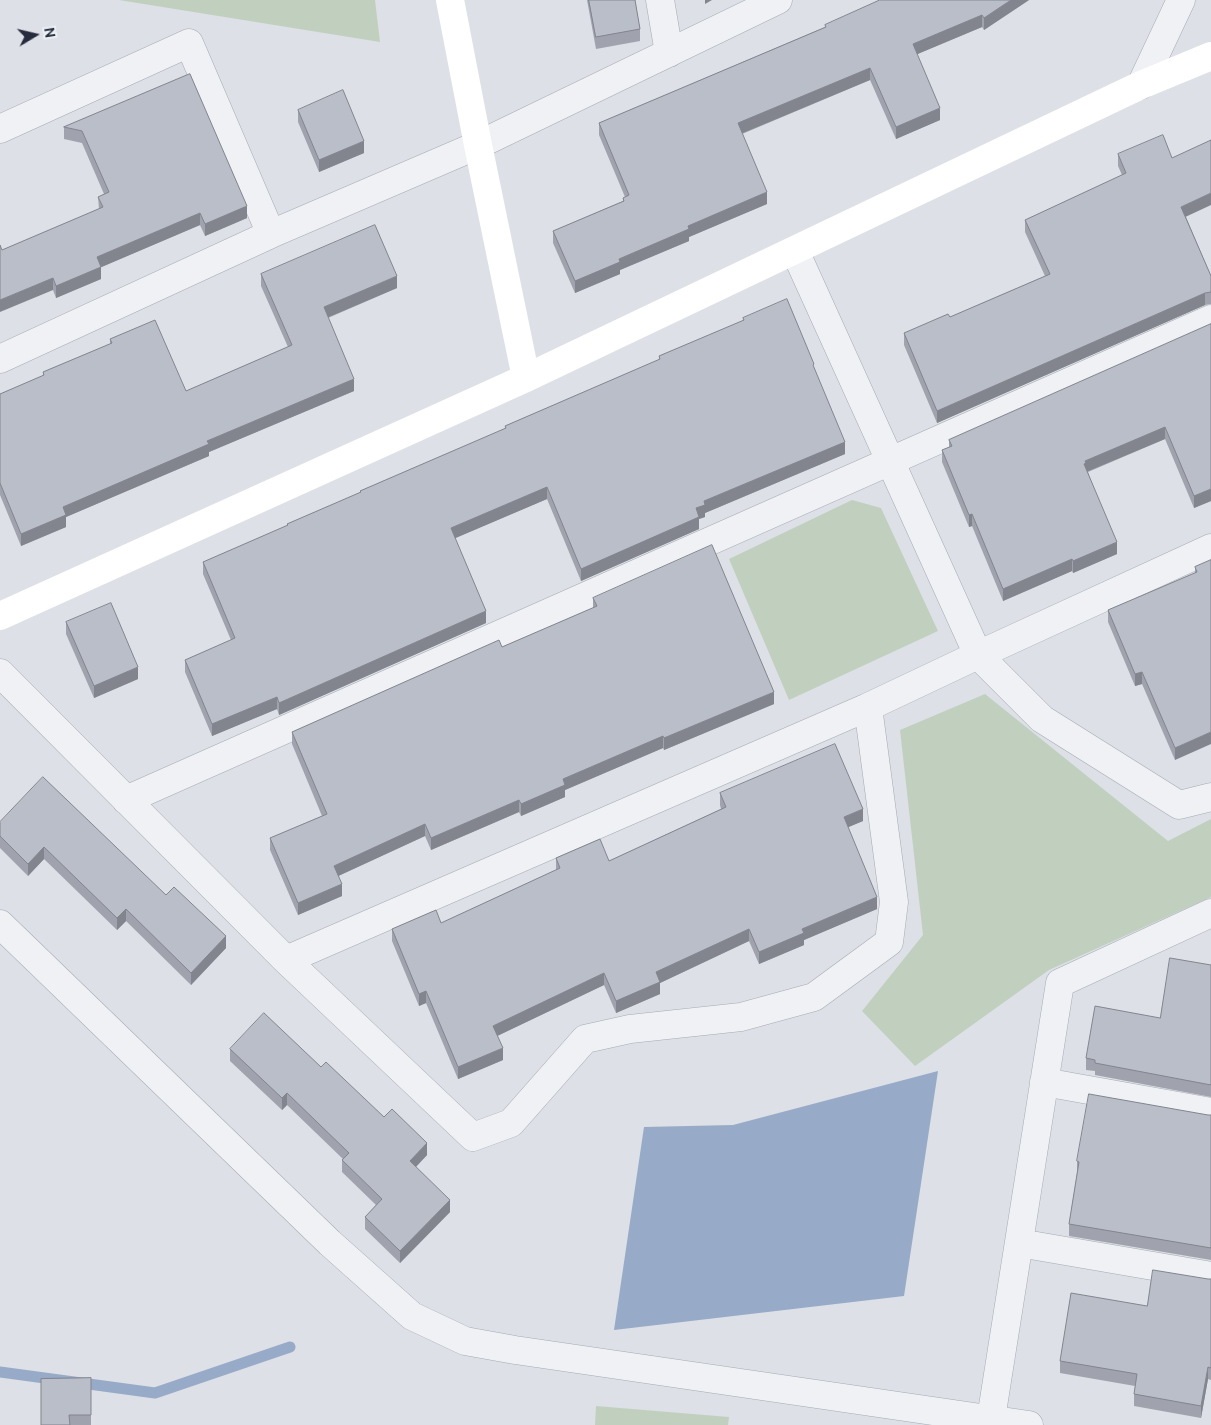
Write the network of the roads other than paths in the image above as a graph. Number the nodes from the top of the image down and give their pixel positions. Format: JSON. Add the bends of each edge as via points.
{"nodes":[{"id":1,"x":450,"y":0,"type":"edge"},
{"id":2,"x":660,"y":0,"type":"edge"},
{"id":3,"x":778,"y":0,"type":"edge"},
{"id":4,"x":1181,"y":0,"type":"edge"},
{"id":5,"x":669,"y":53,"type":"junction"},
{"id":6,"x":1211,"y":56,"type":"edge"},
{"id":7,"x":1141,"y":85,"type":"junction"},
{"id":8,"x":0,"y":129,"type":"edge"},
{"id":9,"x":478,"y":145,"type":"junction"},
{"id":10,"x":271,"y":234,"type":"junction"},
{"id":11,"x":795,"y":251,"type":"junction"},
{"id":12,"x":1211,"y":319,"type":"edge"},
{"id":13,"x":0,"y":359,"type":"edge"},
{"id":14,"x":526,"y":378,"type":"junction"},
{"id":15,"x":891,"y":461,"type":"junction"},
{"id":16,"x":1211,"y":548,"type":"edge"},
{"id":17,"x":0,"y":616,"type":"edge"},
{"id":18,"x":978,"y":655,"type":"junction"},
{"id":19,"x":0,"y":673,"type":"edge"},
{"id":20,"x":868,"y":707,"type":"junction"},
{"id":21,"x":1211,"y":797,"type":"edge"},
{"id":22,"x":126,"y":800,"type":"junction"},
{"id":23,"x":1208,"y":919,"type":"edge"},
{"id":24,"x":0,"y":924,"type":"edge"},
{"id":25,"x":286,"y":960,"type":"junction"},
{"id":26,"x":1044,"y":1082,"type":"junction"},
{"id":27,"x":1211,"y":1112,"type":"edge"},
{"id":28,"x":1019,"y":1244,"type":"junction"},
{"id":29,"x":1211,"y":1276,"type":"edge"},
{"id":30,"x":991,"y":1422,"type":"edge"},
{"id":31,"x":1029,"y":1425,"type":"edge"}],
"edges":[{"from":1,"to":9,"type":"street"},
{"from":2,"to":5,"type":"street"},
{"from":3,"to":5,"type":"street"},
{"from":4,"to":7,"type":"street"},
{"from":5,"to":9,"type":"street"},
{"from":6,"to":7,"type":"street"},
{"from":7,"to":11,"type":"street"},
{"from":8,"to":10,"type":"street","via":[[189,43]]},
{"from":9,"to":10,"type":"street"},
{"from":9,"to":14,"type":"street"},
{"from":10,"to":13,"type":"street"},
{"from":11,"to":14,"type":"street"},
{"from":11,"to":15,"type":"street"},
{"from":12,"to":15,"type":"street"},
{"from":14,"to":17,"type":"street"},
{"from":15,"to":18,"type":"street"},
{"from":15,"to":22,"type":"street"},
{"from":16,"to":18,"type":"street"},
{"from":18,"to":20,"type":"street"},
{"from":18,"to":21,"type":"street","via":[[1042,719],[1179,805]]},
{"from":19,"to":22,"type":"street"},
{"from":20,"to":25,"type":"street"},
{"from":20,"to":25,"type":"street","via":[[894,902],[888,942],[814,997],[741,1017],[630,1029],[586,1039],[511,1123],[474,1137]]},
{"from":22,"to":25,"type":"street"},
{"from":23,"to":26,"type":"street","via":[[1060,983]]},
{"from":24,"to":30,"type":"street","via":[[330,1243],[412,1316],[465,1341]]},
{"from":26,"to":27,"type":"street"},
{"from":26,"to":28,"type":"street"},
{"from":28,"to":29,"type":"street"},
{"from":28,"to":30,"type":"street"},
{"from":30,"to":31,"type":"street"}]}
